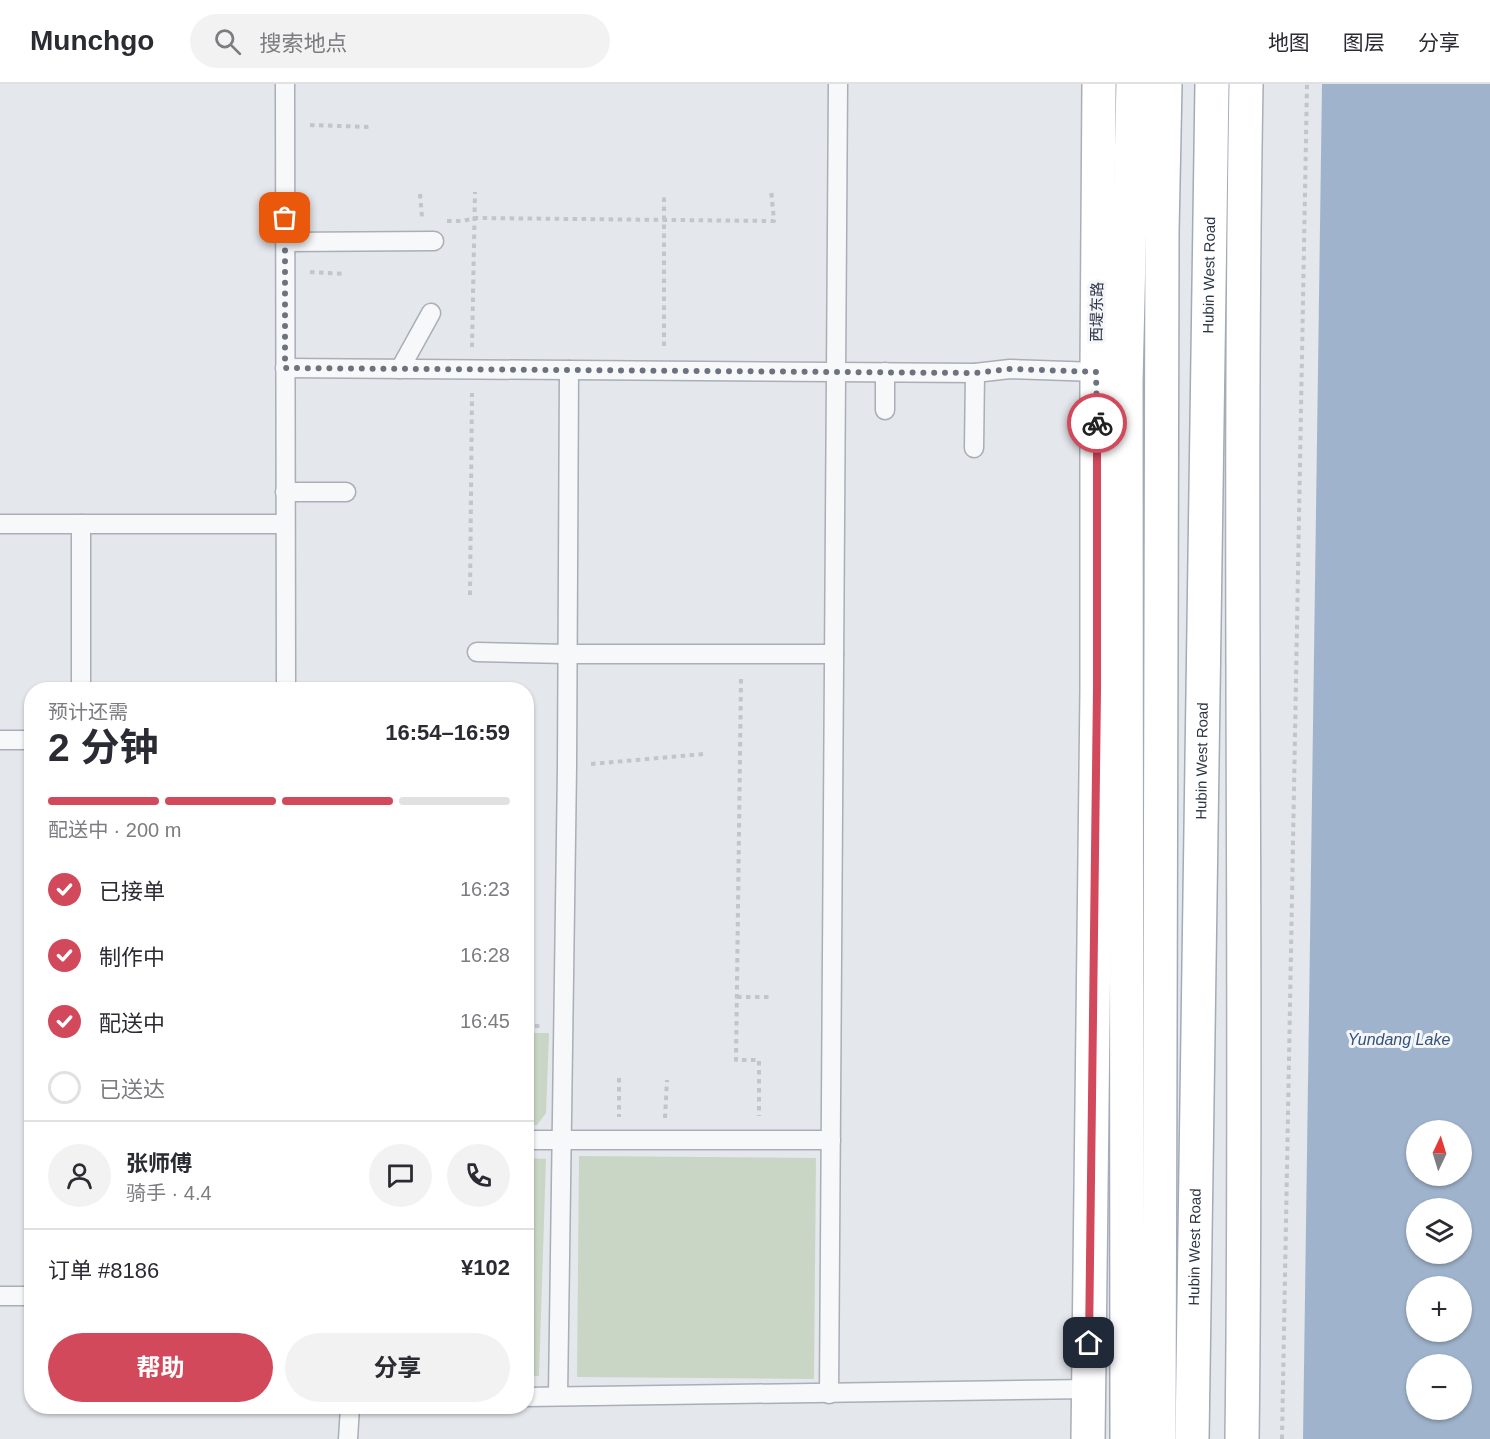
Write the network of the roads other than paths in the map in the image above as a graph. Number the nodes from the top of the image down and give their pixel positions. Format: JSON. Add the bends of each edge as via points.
{"nodes":[{"id":1,"x":285,"y":84,"type":"edge"},
{"id":2,"x":838,"y":84,"type":"edge"},
{"id":3,"x":1099,"y":84,"type":"edge"},
{"id":4,"x":1133,"y":84,"type":"edge"},
{"id":5,"x":1165,"y":84,"type":"edge"},
{"id":6,"x":1212,"y":84,"type":"edge"},
{"id":7,"x":1246,"y":84,"type":"edge"},
{"id":8,"x":434,"y":241,"type":"dead end"},
{"id":9,"x":285,"y":242,"type":"junction"},
{"id":10,"x":431,"y":313,"type":"dead end"},
{"id":11,"x":285,"y":368,"type":"junction"},
{"id":12,"x":400,"y":369,"type":"junction"},
{"id":13,"x":569,"y":370,"type":"junction"},
{"id":14,"x":836,"y":372,"type":"junction"},
{"id":15,"x":885,"y":372,"type":"junction"},
{"id":16,"x":1096,"y":372,"type":"junction"},
{"id":17,"x":975,"y":373,"type":"junction"},
{"id":18,"x":885,"y":410,"type":"dead end"},
{"id":19,"x":974,"y":448,"type":"dead end"},
{"id":20,"x":285,"y":492,"type":"junction"},
{"id":21,"x":346,"y":492,"type":"dead end"},
{"id":22,"x":0,"y":524,"type":"edge"},
{"id":23,"x":81,"y":524,"type":"junction"},
{"id":24,"x":285,"y":524,"type":"junction"},
{"id":25,"x":477,"y":652,"type":"dead end"},
{"id":26,"x":567,"y":654,"type":"junction"},
{"id":27,"x":834,"y":654,"type":"junction"},
{"id":28,"x":81,"y":682,"type":"edge"},
{"id":29,"x":286,"y":682,"type":"edge"},
{"id":30,"x":0,"y":740,"type":"edge"},
{"id":31,"x":24,"y":740,"type":"edge"},
{"id":32,"x":534,"y":1140,"type":"edge"},
{"id":33,"x":831,"y":1140,"type":"junction"},
{"id":34,"x":562,"y":1141,"type":"junction"},
{"id":35,"x":0,"y":1296,"type":"edge"},
{"id":36,"x":24,"y":1296,"type":"edge"},
{"id":37,"x":1159,"y":1320,"type":"junction"},
{"id":38,"x":1089,"y":1389,"type":"junction"},
{"id":39,"x":829,"y":1394,"type":"junction"},
{"id":40,"x":534,"y":1396,"type":"edge"},
{"id":41,"x":558,"y":1396,"type":"junction"},
{"id":42,"x":1127,"y":1399,"type":"junction"},
{"id":43,"x":350,"y":1414,"type":"edge"},
{"id":44,"x":348,"y":1439,"type":"edge"},
{"id":45,"x":1088,"y":1439,"type":"edge"},
{"id":46,"x":1127,"y":1439,"type":"edge"},
{"id":47,"x":1159,"y":1439,"type":"edge"},
{"id":48,"x":1192,"y":1439,"type":"edge"},
{"id":49,"x":1242,"y":1439,"type":"edge"}],
"edges":[{"from":1,"to":9,"type":"lane"},
{"from":2,"to":14,"type":"lane"},
{"from":3,"to":16,"type":"main road","name":"西堤东路"},
{"from":4,"to":42,"type":"main road","via":[[1126,382]]},
{"from":5,"to":37,"type":"main road"},
{"from":6,"to":48,"type":"main road","name":"Hubin West Road"},
{"from":7,"to":49,"type":"main road","via":[[1242,306],[1245,1200]]},
{"from":8,"to":9,"type":"lane"},
{"from":9,"to":11,"type":"lane"},
{"from":10,"to":12,"type":"lane"},
{"from":11,"to":12,"type":"lane"},
{"from":11,"to":20,"type":"lane"},
{"from":12,"to":13,"type":"lane"},
{"from":13,"to":14,"type":"lane"},
{"from":13,"to":26,"type":"lane"},
{"from":14,"to":15,"type":"lane"},
{"from":14,"to":27,"type":"lane"},
{"from":15,"to":17,"type":"lane"},
{"from":15,"to":18,"type":"lane"},
{"from":16,"to":17,"type":"lane","via":[[1010,369]]},
{"from":16,"to":38,"type":"main road","name":"西堤东路","via":[[1097,690]]},
{"from":17,"to":19,"type":"lane"},
{"from":20,"to":21,"type":"lane"},
{"from":20,"to":24,"type":"lane"},
{"from":22,"to":23,"type":"lane"},
{"from":23,"to":24,"type":"lane"},
{"from":23,"to":28,"type":"lane"},
{"from":24,"to":29,"type":"lane"},
{"from":25,"to":26,"type":"lane"},
{"from":26,"to":27,"type":"lane"},
{"from":26,"to":34,"type":"lane"},
{"from":27,"to":33,"type":"lane"},
{"from":30,"to":31,"type":"lane"},
{"from":32,"to":34,"type":"lane"},
{"from":33,"to":34,"type":"lane"},
{"from":33,"to":39,"type":"lane"},
{"from":34,"to":41,"type":"lane"},
{"from":35,"to":36,"type":"lane"},
{"from":37,"to":42,"type":"main road"},
{"from":37,"to":47,"type":"main road"},
{"from":38,"to":39,"type":"lane"},
{"from":38,"to":45,"type":"main road","name":"西堤东路"},
{"from":39,"to":41,"type":"lane"},
{"from":40,"to":41,"type":"lane"},
{"from":42,"to":46,"type":"main road"},
{"from":43,"to":44,"type":"lane"}]}
